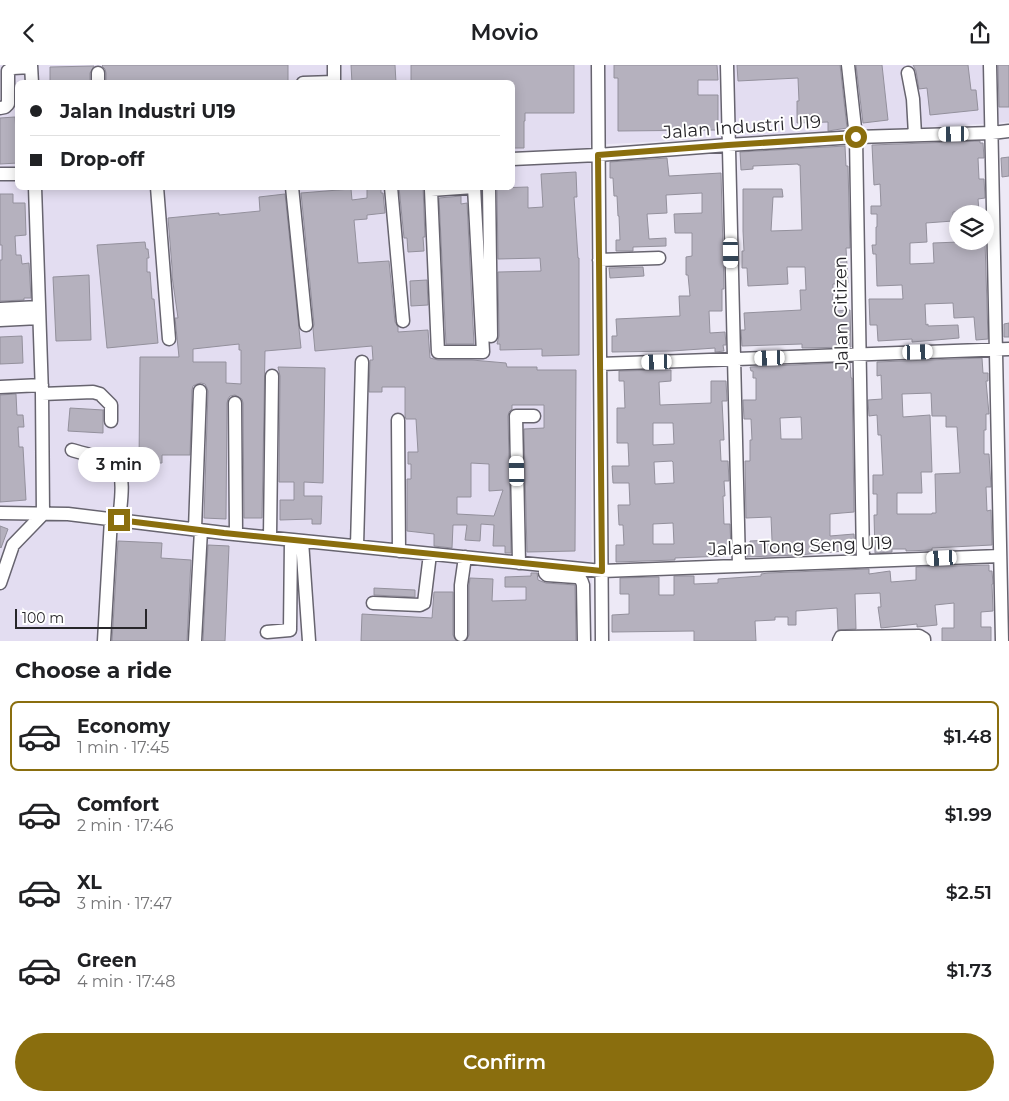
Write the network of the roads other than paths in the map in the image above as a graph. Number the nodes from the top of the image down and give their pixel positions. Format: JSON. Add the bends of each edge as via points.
{"nodes":[{"id":1,"x":334,"y":65,"type":"edge"},
{"id":2,"x":598,"y":65,"type":"edge"},
{"id":3,"x":726,"y":65,"type":"edge"},
{"id":4,"x":848,"y":65,"type":"edge"},
{"id":5,"x":990,"y":65,"type":"edge"},
{"id":6,"x":31,"y":66,"type":"edge"},
{"id":7,"x":4,"y":69,"type":"edge"},
{"id":8,"x":908,"y":73,"type":"dead end"},
{"id":9,"x":32,"y":80,"type":"edge"},
{"id":10,"x":334,"y":80,"type":"edge"},
{"id":11,"x":0,"y":108,"type":"edge"},
{"id":12,"x":1009,"y":131,"type":"edge"},
{"id":13,"x":992,"y":133,"type":"junction"},
{"id":14,"x":915,"y":135,"type":"junction"},
{"id":15,"x":856,"y":137,"type":"junction"},
{"id":16,"x":728,"y":145,"type":"junction"},
{"id":17,"x":598,"y":155,"type":"junction"},
{"id":18,"x":515,"y":159,"type":"edge"},
{"id":19,"x":0,"y":174,"type":"edge"},
{"id":20,"x":15,"y":174,"type":"edge"},
{"id":21,"x":35,"y":190,"type":"edge"},
{"id":22,"x":157,"y":190,"type":"edge"},
{"id":23,"x":292,"y":190,"type":"edge"},
{"id":24,"x":391,"y":190,"type":"edge"},
{"id":25,"x":430,"y":190,"type":"edge"},
{"id":26,"x":474,"y":190,"type":"edge"},
{"id":27,"x":489,"y":190,"type":"edge"},
{"id":28,"x":659,"y":258,"type":"dead end"},
{"id":29,"x":599,"y":260,"type":"junction"},
{"id":30,"x":0,"y":309,"type":"edge"},
{"id":31,"x":39,"y":313,"type":"junction"},
{"id":32,"x":0,"y":320,"type":"edge"},
{"id":33,"x":403,"y":321,"type":"dead end"},
{"id":34,"x":306,"y":325,"type":"dead end"},
{"id":35,"x":491,"y":337,"type":"dead end"},
{"id":36,"x":168,"y":339,"type":"dead end"},
{"id":37,"x":1003,"y":349,"type":"edge"},
{"id":38,"x":860,"y":354,"type":"junction"},
{"id":39,"x":734,"y":359,"type":"junction"},
{"id":40,"x":362,"y":362,"type":"dead end"},
{"id":41,"x":600,"y":364,"type":"junction"},
{"id":42,"x":272,"y":376,"type":"dead end"},
{"id":43,"x":0,"y":387,"type":"edge"},
{"id":44,"x":42,"y":390,"type":"junction"},
{"id":45,"x":200,"y":391,"type":"dead end"},
{"id":46,"x":235,"y":403,"type":"dead end"},
{"id":47,"x":534,"y":416,"type":"dead end"},
{"id":48,"x":398,"y":420,"type":"dead end"},
{"id":49,"x":112,"y":421,"type":"dead end"},
{"id":50,"x":72,"y":450,"type":"dead end"},
{"id":51,"x":0,"y":513,"type":"edge"},
{"id":52,"x":43,"y":514,"type":"junction"},
{"id":53,"x":115,"y":520,"type":"junction"},
{"id":54,"x":198,"y":530,"type":"junction"},
{"id":55,"x":236,"y":534,"type":"junction"},
{"id":56,"x":270,"y":537,"type":"junction"},
{"id":57,"x":1004,"y":538,"type":"edge"},
{"id":58,"x":297,"y":540,"type":"junction"},
{"id":59,"x":357,"y":546,"type":"junction"},
{"id":60,"x":399,"y":551,"type":"junction"},
{"id":61,"x":430,"y":554,"type":"junction"},
{"id":62,"x":1000,"y":556,"type":"junction"},
{"id":63,"x":465,"y":557,"type":"junction"},
{"id":64,"x":863,"y":561,"type":"junction"},
{"id":65,"x":519,"y":563,"type":"junction"},
{"id":66,"x":545,"y":566,"type":"junction"},
{"id":67,"x":739,"y":566,"type":"junction"},
{"id":68,"x":602,"y":571,"type":"junction"},
{"id":69,"x":0,"y":583,"type":"edge"},
{"id":70,"x":373,"y":603,"type":"dead end"},
{"id":71,"x":602,"y":607,"type":"junction"},
{"id":72,"x":584,"y":608,"type":"junction"},
{"id":73,"x":267,"y":632,"type":"dead end"},
{"id":74,"x":461,"y":635,"type":"dead end"},
{"id":75,"x":104,"y":641,"type":"edge"},
{"id":76,"x":195,"y":641,"type":"edge"},
{"id":77,"x":309,"y":641,"type":"edge"},
{"id":78,"x":584,"y":641,"type":"edge"},
{"id":79,"x":602,"y":641,"type":"edge"},
{"id":80,"x":839,"y":641,"type":"edge"},
{"id":81,"x":924,"y":641,"type":"edge"},
{"id":82,"x":1002,"y":641,"type":"edge"}],
"edges":[{"from":1,"to":10,"type":"street"},
{"from":2,"to":17,"type":"street"},
{"from":3,"to":16,"type":"street"},
{"from":4,"to":15,"type":"street","name":"Jalan Citizen"},
{"from":5,"to":13,"type":"street"},
{"from":6,"to":7,"type":"street"},
{"from":6,"to":9,"type":"street"},
{"from":7,"to":11,"type":"street","via":[[8,104]]},
{"from":8,"to":14,"type":"street"},
{"from":12,"to":13,"type":"street","name":"Jalan Industri U19"},
{"from":13,"to":14,"type":"street","name":"Jalan Industri U19"},
{"from":13,"to":37,"type":"street"},
{"from":14,"to":15,"type":"street","name":"Jalan Industri U19"},
{"from":15,"to":16,"type":"street","name":"Jalan Industri U19"},
{"from":15,"to":38,"type":"street","name":"Jalan Citizen"},
{"from":16,"to":17,"type":"street","name":"Jalan Industri U19"},
{"from":16,"to":39,"type":"street","via":[[728,310]]},
{"from":17,"to":18,"type":"street","name":"Jalan Industri U19"},
{"from":17,"to":29,"type":"street"},
{"from":19,"to":20,"type":"street"},
{"from":21,"to":31,"type":"street"},
{"from":22,"to":36,"type":"street"},
{"from":23,"to":34,"type":"street"},
{"from":24,"to":33,"type":"street"},
{"from":25,"to":26,"type":"street","via":[[438,352],[483,352]]},
{"from":27,"to":35,"type":"street"},
{"from":28,"to":29,"type":"street"},
{"from":29,"to":41,"type":"street"},
{"from":30,"to":31,"type":"street"},
{"from":31,"to":32,"type":"street"},
{"from":31,"to":44,"type":"street"},
{"from":37,"to":38,"type":"street"},
{"from":37,"to":57,"type":"street"},
{"from":38,"to":39,"type":"street"},
{"from":38,"to":64,"type":"street","name":"Jalan Citizen"},
{"from":39,"to":41,"type":"street"},
{"from":39,"to":67,"type":"street"},
{"from":40,"to":59,"type":"street"},
{"from":41,"to":68,"type":"street"},
{"from":42,"to":56,"type":"street"},
{"from":43,"to":44,"type":"street"},
{"from":44,"to":49,"type":"street","via":[[100,394],[111,405]]},
{"from":44,"to":52,"type":"street"},
{"from":45,"to":54,"type":"street"},
{"from":46,"to":55,"type":"street"},
{"from":47,"to":65,"type":"street","via":[[516,416]]},
{"from":48,"to":60,"type":"street"},
{"from":50,"to":53,"type":"street","via":[[116,465],[121,475],[121,486]]},
{"from":51,"to":52,"type":"street","name":"Jalan Tong Seng U19"},
{"from":52,"to":53,"type":"street","name":"Jalan Tong Seng U19"},
{"from":52,"to":69,"type":"street","via":[[13,545]]},
{"from":53,"to":54,"type":"street","name":"Jalan Tong Seng U19"},
{"from":53,"to":75,"type":"street"},
{"from":54,"to":55,"type":"street","name":"Jalan Tong Seng U19"},
{"from":54,"to":76,"type":"street"},
{"from":55,"to":56,"type":"street","name":"Jalan Tong Seng U19"},
{"from":56,"to":58,"type":"street","name":"Jalan Tong Seng U19"},
{"from":57,"to":62,"type":"street"},
{"from":58,"to":59,"type":"street","name":"Jalan Tong Seng U19"},
{"from":58,"to":73,"type":"street","via":[[290,630]]},
{"from":58,"to":77,"type":"street"},
{"from":59,"to":60,"type":"street","name":"Jalan Tong Seng U19"},
{"from":60,"to":61,"type":"street","name":"Jalan Tong Seng U19"},
{"from":61,"to":63,"type":"street","name":"Jalan Tong Seng U19"},
{"from":61,"to":70,"type":"street","via":[[422,605]]},
{"from":62,"to":64,"type":"street","name":"Jalan Tong Seng U19"},
{"from":62,"to":82,"type":"street"},
{"from":63,"to":65,"type":"street","name":"Jalan Tong Seng U19"},
{"from":63,"to":74,"type":"street","via":[[461,585]]},
{"from":64,"to":67,"type":"street","name":"Jalan Tong Seng U19"},
{"from":65,"to":66,"type":"street","name":"Jalan Tong Seng U19"},
{"from":66,"to":68,"type":"street","name":"Jalan Tong Seng U19"},
{"from":66,"to":72,"type":"street","via":[[547,575],[580,578]]},
{"from":67,"to":68,"type":"street","name":"Jalan Tong Seng U19"},
{"from":68,"to":71,"type":"street"},
{"from":71,"to":72,"type":"street"},
{"from":71,"to":79,"type":"street"},
{"from":72,"to":78,"type":"street"},
{"from":80,"to":81,"type":"street","via":[[841,637],[919,636]]}]}
